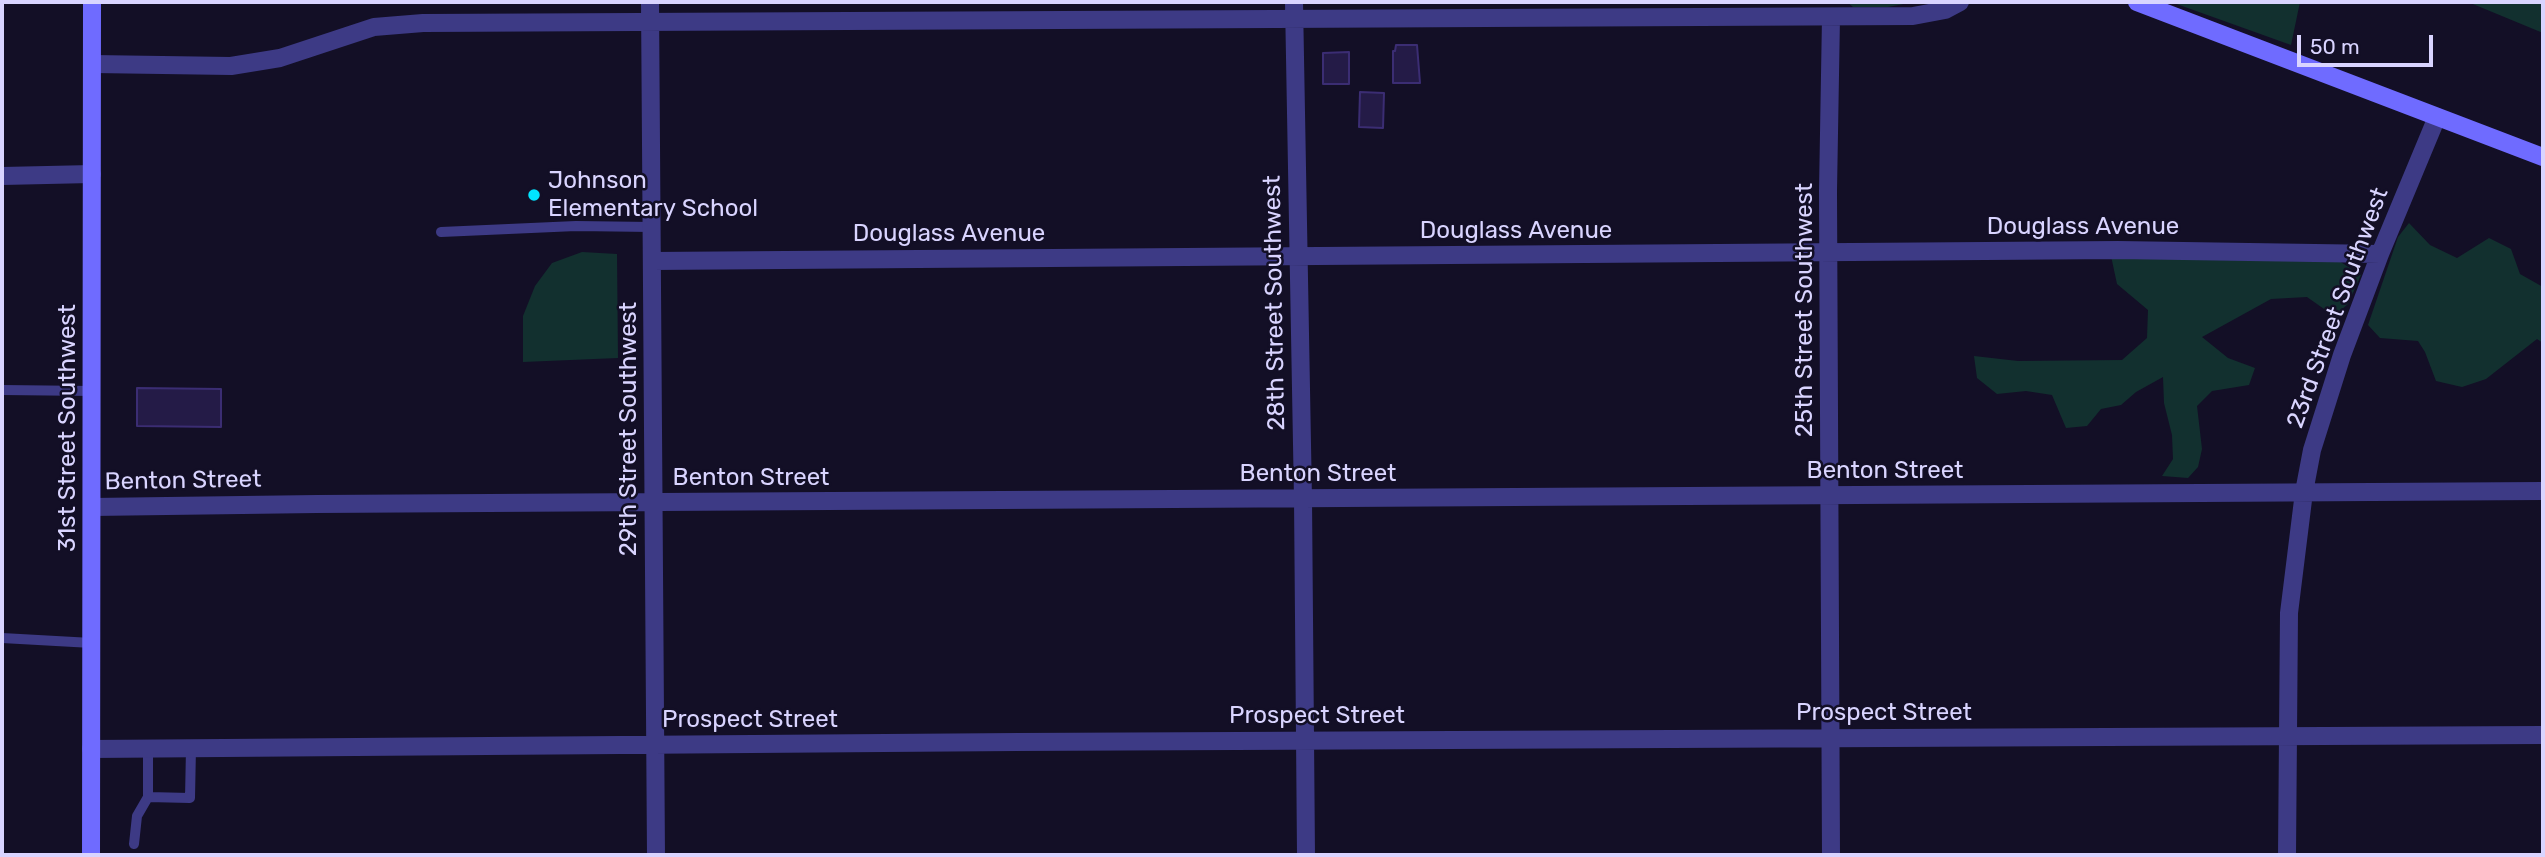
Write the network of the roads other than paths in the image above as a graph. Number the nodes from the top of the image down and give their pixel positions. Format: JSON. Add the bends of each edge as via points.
{"nodes":[{"id":1,"x":92,"y":2,"type":"edge"},
{"id":2,"x":650,"y":2,"type":"edge"},
{"id":3,"x":1294,"y":2,"type":"edge"},
{"id":4,"x":1961,"y":2,"type":"edge"},
{"id":5,"x":2137,"y":2,"type":"edge"},
{"id":6,"x":1831,"y":18,"type":"junction"},
{"id":7,"x":1294,"y":20,"type":"junction"},
{"id":8,"x":651,"y":22,"type":"junction"},
{"id":9,"x":93,"y":64,"type":"junction"},
{"id":10,"x":2437,"y":117,"type":"junction"},
{"id":11,"x":2543,"y":157,"type":"edge"},
{"id":12,"x":92,"y":174,"type":"junction"},
{"id":13,"x":2,"y":176,"type":"edge"},
{"id":14,"x":652,"y":227,"type":"junction"},
{"id":15,"x":441,"y":232,"type":"dead end"},
{"id":16,"x":1829,"y":253,"type":"junction"},
{"id":17,"x":2380,"y":254,"type":"junction"},
{"id":18,"x":1298,"y":257,"type":"junction"},
{"id":19,"x":653,"y":261,"type":"junction"},
{"id":20,"x":2,"y":390,"type":"edge"},
{"id":21,"x":93,"y":391,"type":"junction"},
{"id":22,"x":2543,"y":491,"type":"edge"},
{"id":23,"x":2304,"y":492,"type":"junction"},
{"id":24,"x":1830,"y":496,"type":"junction"},
{"id":25,"x":1303,"y":499,"type":"junction"},
{"id":26,"x":655,"y":503,"type":"junction"},
{"id":27,"x":92,"y":507,"type":"junction"},
{"id":28,"x":2,"y":639,"type":"edge"},
{"id":29,"x":92,"y":643,"type":"junction"},
{"id":30,"x":2543,"y":735,"type":"edge"},
{"id":31,"x":2286,"y":736,"type":"junction"},
{"id":32,"x":1831,"y":737,"type":"junction"},
{"id":33,"x":1305,"y":741,"type":"junction"},
{"id":34,"x":656,"y":745,"type":"junction"},
{"id":35,"x":148,"y":748,"type":"junction"},
{"id":36,"x":191,"y":748,"type":"junction"},
{"id":37,"x":91,"y":749,"type":"junction"},
{"id":38,"x":148,"y":797,"type":"junction"},
{"id":39,"x":134,"y":844,"type":"dead end"},
{"id":40,"x":91,"y":855,"type":"edge"},
{"id":41,"x":656,"y":855,"type":"edge"},
{"id":42,"x":1306,"y":855,"type":"edge"},
{"id":43,"x":1831,"y":855,"type":"edge"},
{"id":44,"x":2287,"y":855,"type":"edge"}],
"edges":[{"from":1,"to":9,"type":"main road","name":"31st Street Southwest"},
{"from":2,"to":8,"type":"street","name":"29th Street Southwest"},
{"from":3,"to":7,"type":"street","name":"28th Street Southwest"},
{"from":4,"to":6,"type":"street","via":[[1929,15]]},
{"from":5,"to":10,"type":"main road"},
{"from":6,"to":7,"type":"street"},
{"from":6,"to":16,"type":"street","name":"25th Street Southwest"},
{"from":7,"to":8,"type":"street"},
{"from":7,"to":18,"type":"street","name":"28th Street Southwest"},
{"from":8,"to":9,"type":"street","via":[[390,25],[280,58],[231,66]]},
{"from":8,"to":14,"type":"street","name":"29th Street Southwest"},
{"from":9,"to":12,"type":"main road","name":"31st Street Southwest"},
{"from":10,"to":11,"type":"main road"},
{"from":10,"to":17,"type":"street","name":"23rd Street Southwest"},
{"from":12,"to":13,"type":"street"},
{"from":12,"to":21,"type":"main road","name":"31st Street Southwest"},
{"from":14,"to":15,"type":"lane"},
{"from":14,"to":19,"type":"street","name":"29th Street Southwest"},
{"from":16,"to":17,"type":"street","name":"Douglass Avenue","via":[[2118,250]]},
{"from":16,"to":18,"type":"street","name":"Douglass Avenue"},
{"from":16,"to":24,"type":"street","name":"25th Street Southwest"},
{"from":17,"to":23,"type":"street","name":"23rd Street Southwest","via":[[2326,402]]},
{"from":18,"to":19,"type":"street","name":"Douglass Avenue"},
{"from":18,"to":25,"type":"street","name":"28th Street Southwest"},
{"from":19,"to":26,"type":"street","name":"29th Street Southwest"},
{"from":20,"to":21,"type":"lane"},
{"from":21,"to":27,"type":"main road","name":"31st Street Southwest"},
{"from":22,"to":23,"type":"street","name":"Benton Street"},
{"from":23,"to":24,"type":"street","name":"Benton Street"},
{"from":23,"to":31,"type":"street","name":"23rd Street Southwest","via":[[2289,613]]},
{"from":24,"to":25,"type":"street","name":"Benton Street"},
{"from":24,"to":32,"type":"street","name":"25th Street Southwest"},
{"from":25,"to":26,"type":"street","name":"Benton Street"},
{"from":25,"to":33,"type":"street","name":"28th Street Southwest"},
{"from":26,"to":27,"type":"street","name":"Benton Street"},
{"from":26,"to":34,"type":"street","name":"29th Street Southwest"},
{"from":27,"to":29,"type":"main road","name":"31st Street Southwest"},
{"from":28,"to":29,"type":"lane"},
{"from":29,"to":37,"type":"main road","name":"31st Street Southwest"},
{"from":30,"to":31,"type":"street","name":"Prospect Street"},
{"from":31,"to":32,"type":"street","name":"Prospect Street"},
{"from":31,"to":44,"type":"street","name":"23rd Street Southwest"},
{"from":32,"to":33,"type":"street","name":"Prospect Street"},
{"from":32,"to":43,"type":"street","name":"25th Street Southwest"},
{"from":33,"to":34,"type":"street","name":"Prospect Street"},
{"from":33,"to":42,"type":"street","name":"28th Street Southwest"},
{"from":34,"to":36,"type":"street","name":"Prospect Street"},
{"from":34,"to":41,"type":"street","name":"29th Street Southwest"},
{"from":35,"to":36,"type":"street","name":"Prospect Street"},
{"from":35,"to":37,"type":"street","name":"Prospect Street"},
{"from":35,"to":38,"type":"lane"},
{"from":36,"to":38,"type":"lane","via":[[190,798]]},
{"from":37,"to":40,"type":"main road","name":"31st Street Southwest"},
{"from":38,"to":39,"type":"lane","via":[[137,817]]}]}
